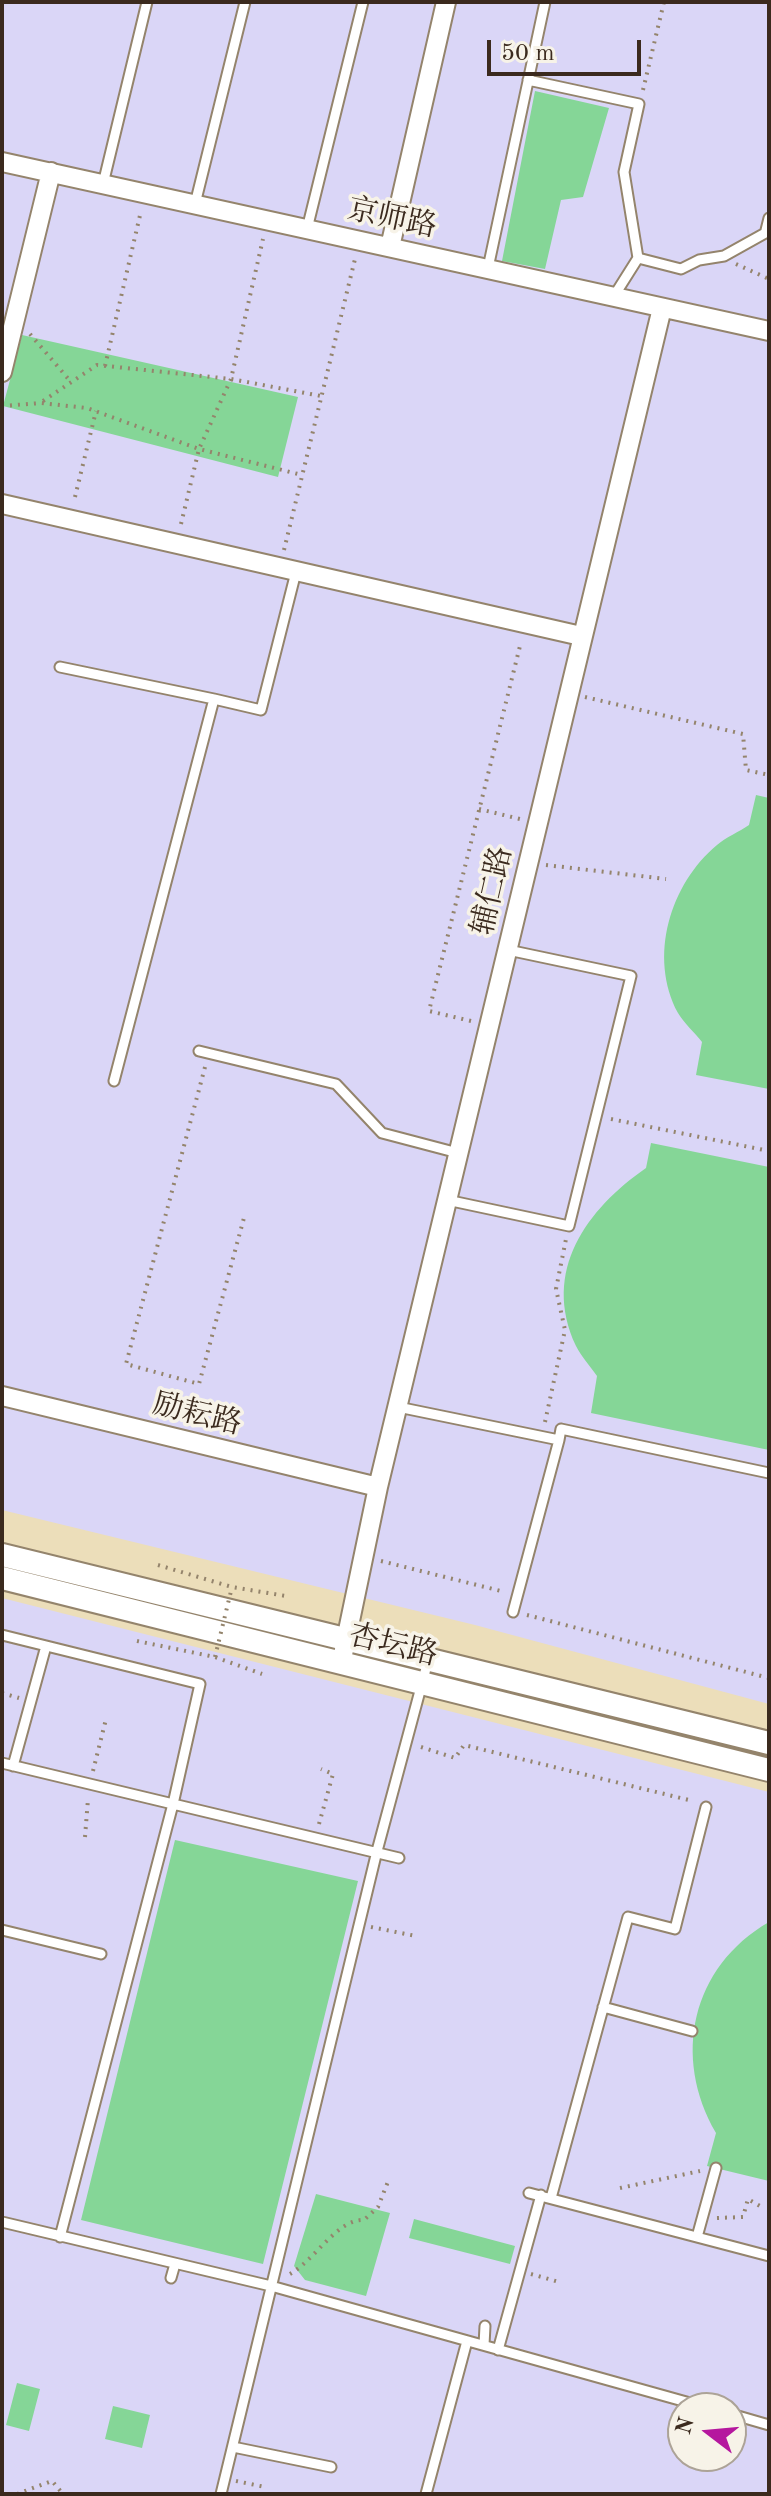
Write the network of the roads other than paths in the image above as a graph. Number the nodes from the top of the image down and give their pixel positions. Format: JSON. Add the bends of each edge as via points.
{"nodes":[{"id":1,"x":147,"y":2,"type":"edge"},
{"id":2,"x":245,"y":2,"type":"edge"},
{"id":3,"x":363,"y":2,"type":"edge"},
{"id":4,"x":446,"y":2,"type":"edge"},
{"id":5,"x":545,"y":2,"type":"edge"},
{"id":6,"x":528,"y":80,"type":"junction"},
{"id":7,"x":2,"y":162,"type":"edge"},
{"id":8,"x":51,"y":172,"type":"junction"},
{"id":9,"x":103,"y":184,"type":"junction"},
{"id":10,"x":195,"y":204,"type":"junction"},
{"id":11,"x":769,"y":218,"type":"edge"},
{"id":12,"x":307,"y":229,"type":"junction"},
{"id":13,"x":768,"y":230,"type":"edge"},
{"id":14,"x":390,"y":247,"type":"junction"},
{"id":15,"x":638,"y":258,"type":"junction"},
{"id":16,"x":488,"y":268,"type":"junction"},
{"id":17,"x":614,"y":297,"type":"junction"},
{"id":18,"x":662,"y":308,"type":"junction"},
{"id":19,"x":769,"y":331,"type":"edge"},
{"id":20,"x":2,"y":372,"type":"edge"},
{"id":21,"x":2,"y":504,"type":"edge"},
{"id":22,"x":288,"y":570,"type":"junction"},
{"id":23,"x":581,"y":636,"type":"junction"},
{"id":24,"x":60,"y":667,"type":"dead end"},
{"id":25,"x":214,"y":699,"type":"junction"},
{"id":26,"x":508,"y":950,"type":"junction"},
{"id":27,"x":204,"y":1052,"type":"road end"},
{"id":28,"x":114,"y":1081,"type":"dead end"},
{"id":29,"x":458,"y":1153,"type":"junction"},
{"id":30,"x":447,"y":1200,"type":"junction"},
{"id":31,"x":2,"y":1396,"type":"edge"},
{"id":32,"x":398,"y":1407,"type":"junction"},
{"id":33,"x":559,"y":1440,"type":"junction"},
{"id":34,"x":769,"y":1473,"type":"edge"},
{"id":35,"x":378,"y":1487,"type":"junction"},
{"id":36,"x":2,"y":1555,"type":"edge"},
{"id":37,"x":2,"y":1578,"type":"edge"},
{"id":38,"x":513,"y":1612,"type":"road end"},
{"id":39,"x":2,"y":1635,"type":"edge"},
{"id":40,"x":346,"y":1641,"type":"junction"},
{"id":41,"x":46,"y":1646,"type":"junction"},
{"id":42,"x":428,"y":1661,"type":"junction"},
{"id":43,"x":341,"y":1664,"type":"junction"},
{"id":44,"x":422,"y":1684,"type":"junction"},
{"id":45,"x":769,"y":1743,"type":"edge"},
{"id":46,"x":2,"y":1763,"type":"edge"},
{"id":47,"x":13,"y":1766,"type":"junction"},
{"id":48,"x":769,"y":1770,"type":"edge"},
{"id":49,"x":173,"y":1804,"type":"junction"},
{"id":50,"x":706,"y":1807,"type":"road end"},
{"id":51,"x":377,"y":1851,"type":"junction"},
{"id":52,"x":399,"y":1858,"type":"dead end"},
{"id":53,"x":2,"y":1930,"type":"edge"},
{"id":54,"x":101,"y":1954,"type":"dead end"},
{"id":55,"x":603,"y":2007,"type":"junction"},
{"id":56,"x":692,"y":2031,"type":"dead end"},
{"id":57,"x":716,"y":2168,"type":"road end"},
{"id":58,"x":529,"y":2193,"type":"dead end"},
{"id":59,"x":546,"y":2196,"type":"junction"},
{"id":60,"x":2,"y":2222,"type":"edge"},
{"id":61,"x":60,"y":2237,"type":"junction"},
{"id":62,"x":697,"y":2237,"type":"junction"},
{"id":63,"x":769,"y":2256,"type":"edge"},
{"id":64,"x":175,"y":2264,"type":"junction"},
{"id":65,"x":171,"y":2278,"type":"dead end"},
{"id":66,"x":272,"y":2283,"type":"junction"},
{"id":67,"x":485,"y":2326,"type":"dead end"},
{"id":68,"x":467,"y":2341,"type":"junction"},
{"id":69,"x":484,"y":2345,"type":"junction"},
{"id":70,"x":498,"y":2350,"type":"junction"},
{"id":71,"x":667,"y":2397,"type":"edge"},
{"id":72,"x":747,"y":2419,"type":"edge"},
{"id":73,"x":769,"y":2425,"type":"edge"},
{"id":74,"x":233,"y":2447,"type":"junction"},
{"id":75,"x":331,"y":2467,"type":"dead end"},
{"id":76,"x":221,"y":2494,"type":"edge"},
{"id":77,"x":426,"y":2494,"type":"edge"}],
"edges":[{"from":1,"to":9,"type":"lane"},
{"from":2,"to":10,"type":"lane"},
{"from":3,"to":12,"type":"lane"},
{"from":4,"to":14,"type":"street"},
{"from":5,"to":6,"type":"lane"},
{"from":6,"to":15,"type":"lane","via":[[639,104],[624,172]]},
{"from":6,"to":16,"type":"lane"},
{"from":7,"to":8,"type":"street","name":"京师路"},
{"from":8,"to":9,"type":"street","name":"京师路"},
{"from":8,"to":20,"type":"street"},
{"from":9,"to":10,"type":"street","name":"京师路"},
{"from":10,"to":12,"type":"street","name":"京师路"},
{"from":11,"to":13,"type":"lane"},
{"from":12,"to":14,"type":"street","name":"京师路"},
{"from":13,"to":15,"type":"lane","via":[[724,256],[681,269]]},
{"from":14,"to":16,"type":"street","name":"京师路"},
{"from":15,"to":17,"type":"lane"},
{"from":16,"to":17,"type":"street","name":"京师路"},
{"from":17,"to":18,"type":"street","name":"京师路"},
{"from":18,"to":19,"type":"street","name":"京师路"},
{"from":18,"to":23,"type":"street","name":"辅仁路"},
{"from":21,"to":22,"type":"street"},
{"from":22,"to":23,"type":"street"},
{"from":22,"to":25,"type":"lane","via":[[261,710]]},
{"from":23,"to":26,"type":"street","name":"辅仁路"},
{"from":24,"to":25,"type":"lane"},
{"from":25,"to":28,"type":"lane"},
{"from":26,"to":29,"type":"street","name":"辅仁路"},
{"from":26,"to":30,"type":"lane","via":[[631,976],[597,1116],[569,1226]]},
{"from":27,"to":29,"type":"lane","via":[[336,1084],[382,1133]]},
{"from":29,"to":30,"type":"street","name":"辅仁路"},
{"from":30,"to":32,"type":"street","name":"辅仁路"},
{"from":31,"to":35,"type":"street","name":"励耘路"},
{"from":32,"to":33,"type":"lane"},
{"from":32,"to":35,"type":"street","name":"辅仁路"},
{"from":33,"to":34,"type":"lane","via":[[561,1429]]},
{"from":33,"to":38,"type":"lane"},
{"from":35,"to":40,"type":"street","name":"辅仁路"},
{"from":36,"to":40,"type":"street","name":"杏坛路"},
{"from":37,"to":43,"type":"street","name":"杏坛路"},
{"from":39,"to":41,"type":"lane"},
{"from":40,"to":42,"type":"street","name":"杏坛路"},
{"from":40,"to":43,"type":"street","name":"辅仁路"},
{"from":41,"to":47,"type":"lane"},
{"from":41,"to":49,"type":"lane","via":[[200,1684]]},
{"from":42,"to":44,"type":"lane"},
{"from":42,"to":45,"type":"street","name":"杏坛路"},
{"from":43,"to":44,"type":"street","name":"杏坛路"},
{"from":44,"to":48,"type":"street","name":"杏坛路"},
{"from":44,"to":51,"type":"lane"},
{"from":46,"to":47,"type":"lane"},
{"from":47,"to":49,"type":"lane"},
{"from":49,"to":51,"type":"lane"},
{"from":49,"to":61,"type":"lane"},
{"from":50,"to":55,"type":"lane","via":[[675,1929],[628,1917]]},
{"from":51,"to":52,"type":"lane"},
{"from":51,"to":66,"type":"lane"},
{"from":53,"to":54,"type":"lane"},
{"from":55,"to":56,"type":"lane"},
{"from":55,"to":59,"type":"lane"},
{"from":57,"to":62,"type":"lane"},
{"from":58,"to":59,"type":"lane"},
{"from":59,"to":62,"type":"lane"},
{"from":59,"to":70,"type":"lane"},
{"from":60,"to":61,"type":"lane"},
{"from":61,"to":64,"type":"lane"},
{"from":62,"to":63,"type":"lane"},
{"from":64,"to":65,"type":"lane"},
{"from":64,"to":66,"type":"lane"},
{"from":66,"to":68,"type":"lane"},
{"from":66,"to":74,"type":"lane"},
{"from":67,"to":69,"type":"lane"},
{"from":68,"to":69,"type":"lane"},
{"from":68,"to":77,"type":"lane"},
{"from":69,"to":70,"type":"lane"},
{"from":70,"to":71,"type":"lane"},
{"from":72,"to":73,"type":"lane"},
{"from":74,"to":75,"type":"lane"},
{"from":74,"to":76,"type":"lane"}]}
